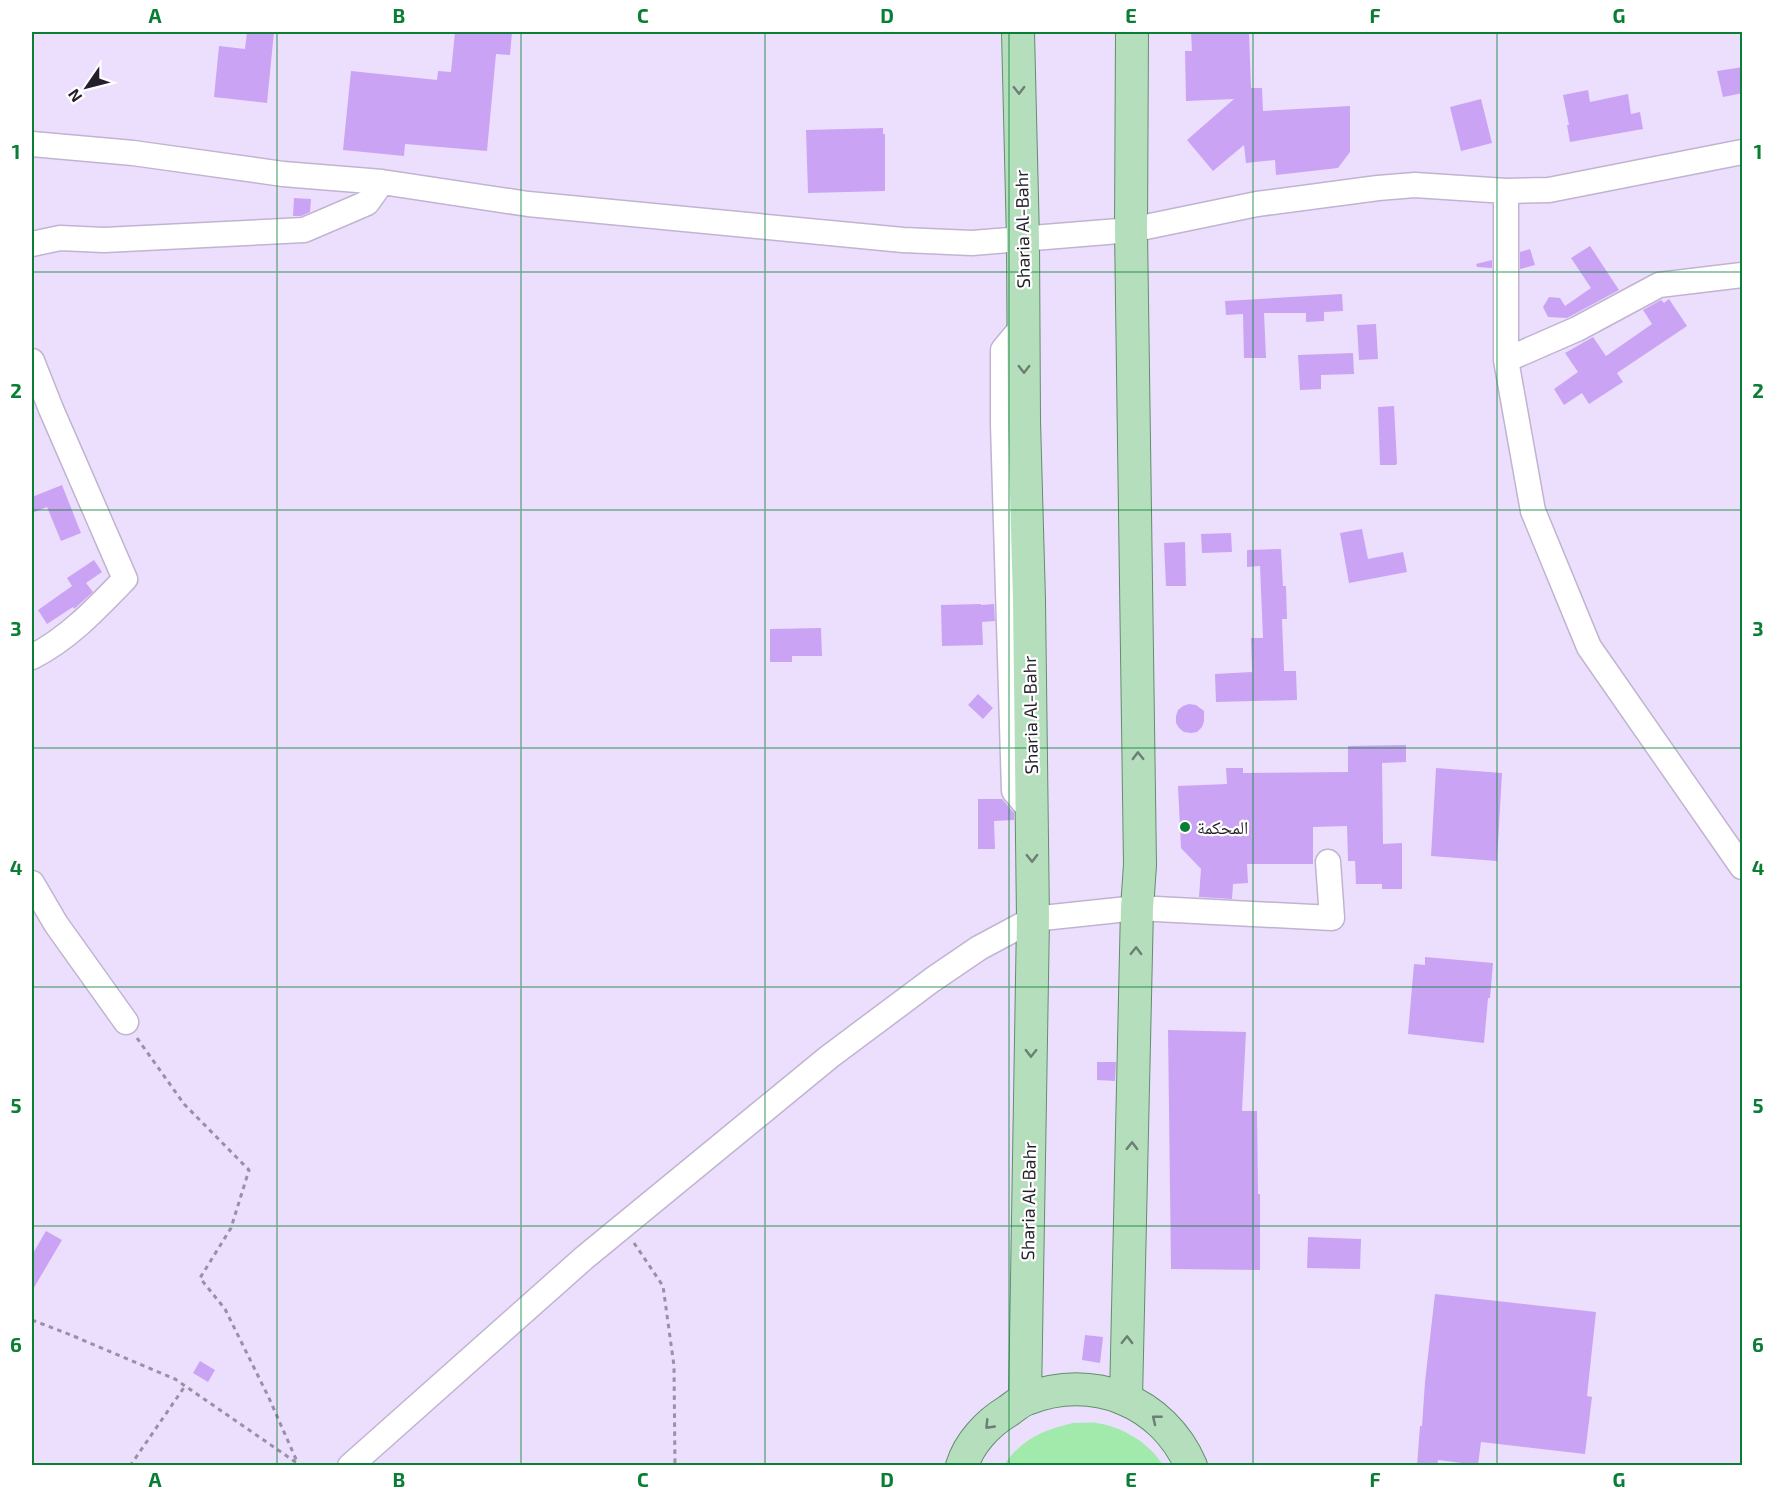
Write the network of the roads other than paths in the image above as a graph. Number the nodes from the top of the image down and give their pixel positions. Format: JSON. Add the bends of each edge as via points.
{"nodes":[{"id":1,"x":1018,"y":32,"type":"edge"},
{"id":2,"x":1132,"y":32,"type":"edge"},
{"id":3,"x":32,"y":144,"type":"edge"},
{"id":4,"x":1743,"y":152,"type":"edge"},
{"id":5,"x":382,"y":182,"type":"junction"},
{"id":6,"x":1506,"y":191,"type":"junction"},
{"id":7,"x":1131,"y":230,"type":"junction"},
{"id":8,"x":1023,"y":240,"type":"junction"},
{"id":9,"x":32,"y":244,"type":"edge"},
{"id":10,"x":1743,"y":275,"type":"edge"},
{"id":11,"x":1506,"y":360,"type":"junction"},
{"id":12,"x":32,"y":361,"type":"edge"},
{"id":13,"x":32,"y":657,"type":"edge"},
{"id":14,"x":1328,"y":862,"type":"dead end"},
{"id":15,"x":1743,"y":867,"type":"edge"},
{"id":16,"x":32,"y":883,"type":"edge"},
{"id":17,"x":1137,"y":908,"type":"junction"},
{"id":18,"x":1033,"y":919,"type":"junction"},
{"id":19,"x":126,"y":1022,"type":"road end"},
{"id":20,"x":1025,"y":1399,"type":"junction"},
{"id":21,"x":1126,"y":1399,"type":"junction"},
{"id":22,"x":350,"y":1466,"type":"edge"},
{"id":23,"x":962,"y":1466,"type":"edge"},
{"id":24,"x":1191,"y":1466,"type":"edge"}],
"edges":[{"from":1,"to":8,"type":"main road","name":"Sharia Al-Bahr","one_way":true},
{"from":2,"to":7,"type":"main road"},
{"from":3,"to":5,"type":"street"},
{"from":4,"to":6,"type":"street","via":[[1549,190]]},
{"from":5,"to":8,"type":"street","via":[[528,204],[903,240]]},
{"from":5,"to":9,"type":"street","via":[[367,203],[304,230],[104,240],[60,238]]},
{"from":6,"to":7,"type":"street","via":[[1415,185],[1378,188],[1257,204]]},
{"from":6,"to":11,"type":"street"},
{"from":7,"to":8,"type":"street"},
{"from":17,"to":7,"type":"main road","one_way":true,"via":[[1140,865]]},
{"from":8,"to":18,"type":"main road","name":"Sharia Al-Bahr","one_way":true},
{"from":10,"to":11,"type":"street","via":[[1659,285],[1577,329]]},
{"from":11,"to":15,"type":"street","via":[[1533,511],[1589,647]]},
{"from":12,"to":13,"type":"street","via":[[125,579],[79,626]]},
{"from":14,"to":17,"type":"street","via":[[1332,918]]},
{"from":16,"to":19,"type":"street","via":[[56,924]]},
{"from":17,"to":18,"type":"street"},
{"from":21,"to":17,"type":"main road","one_way":true},
{"from":18,"to":20,"type":"main road","name":"Sharia Al-Bahr","one_way":true},
{"from":18,"to":22,"type":"street","via":[[979,948],[829,1057],[584,1258]]},
{"from":20,"to":21,"type":"main road","via":[[1058,1390],[1093,1390]]},
{"from":20,"to":23,"type":"main road","one_way":true,"via":[[991,1422],[965,1455]]},
{"from":24,"to":21,"type":"main road","one_way":true,"via":[[1183,1448],[1158,1419]]}]}
